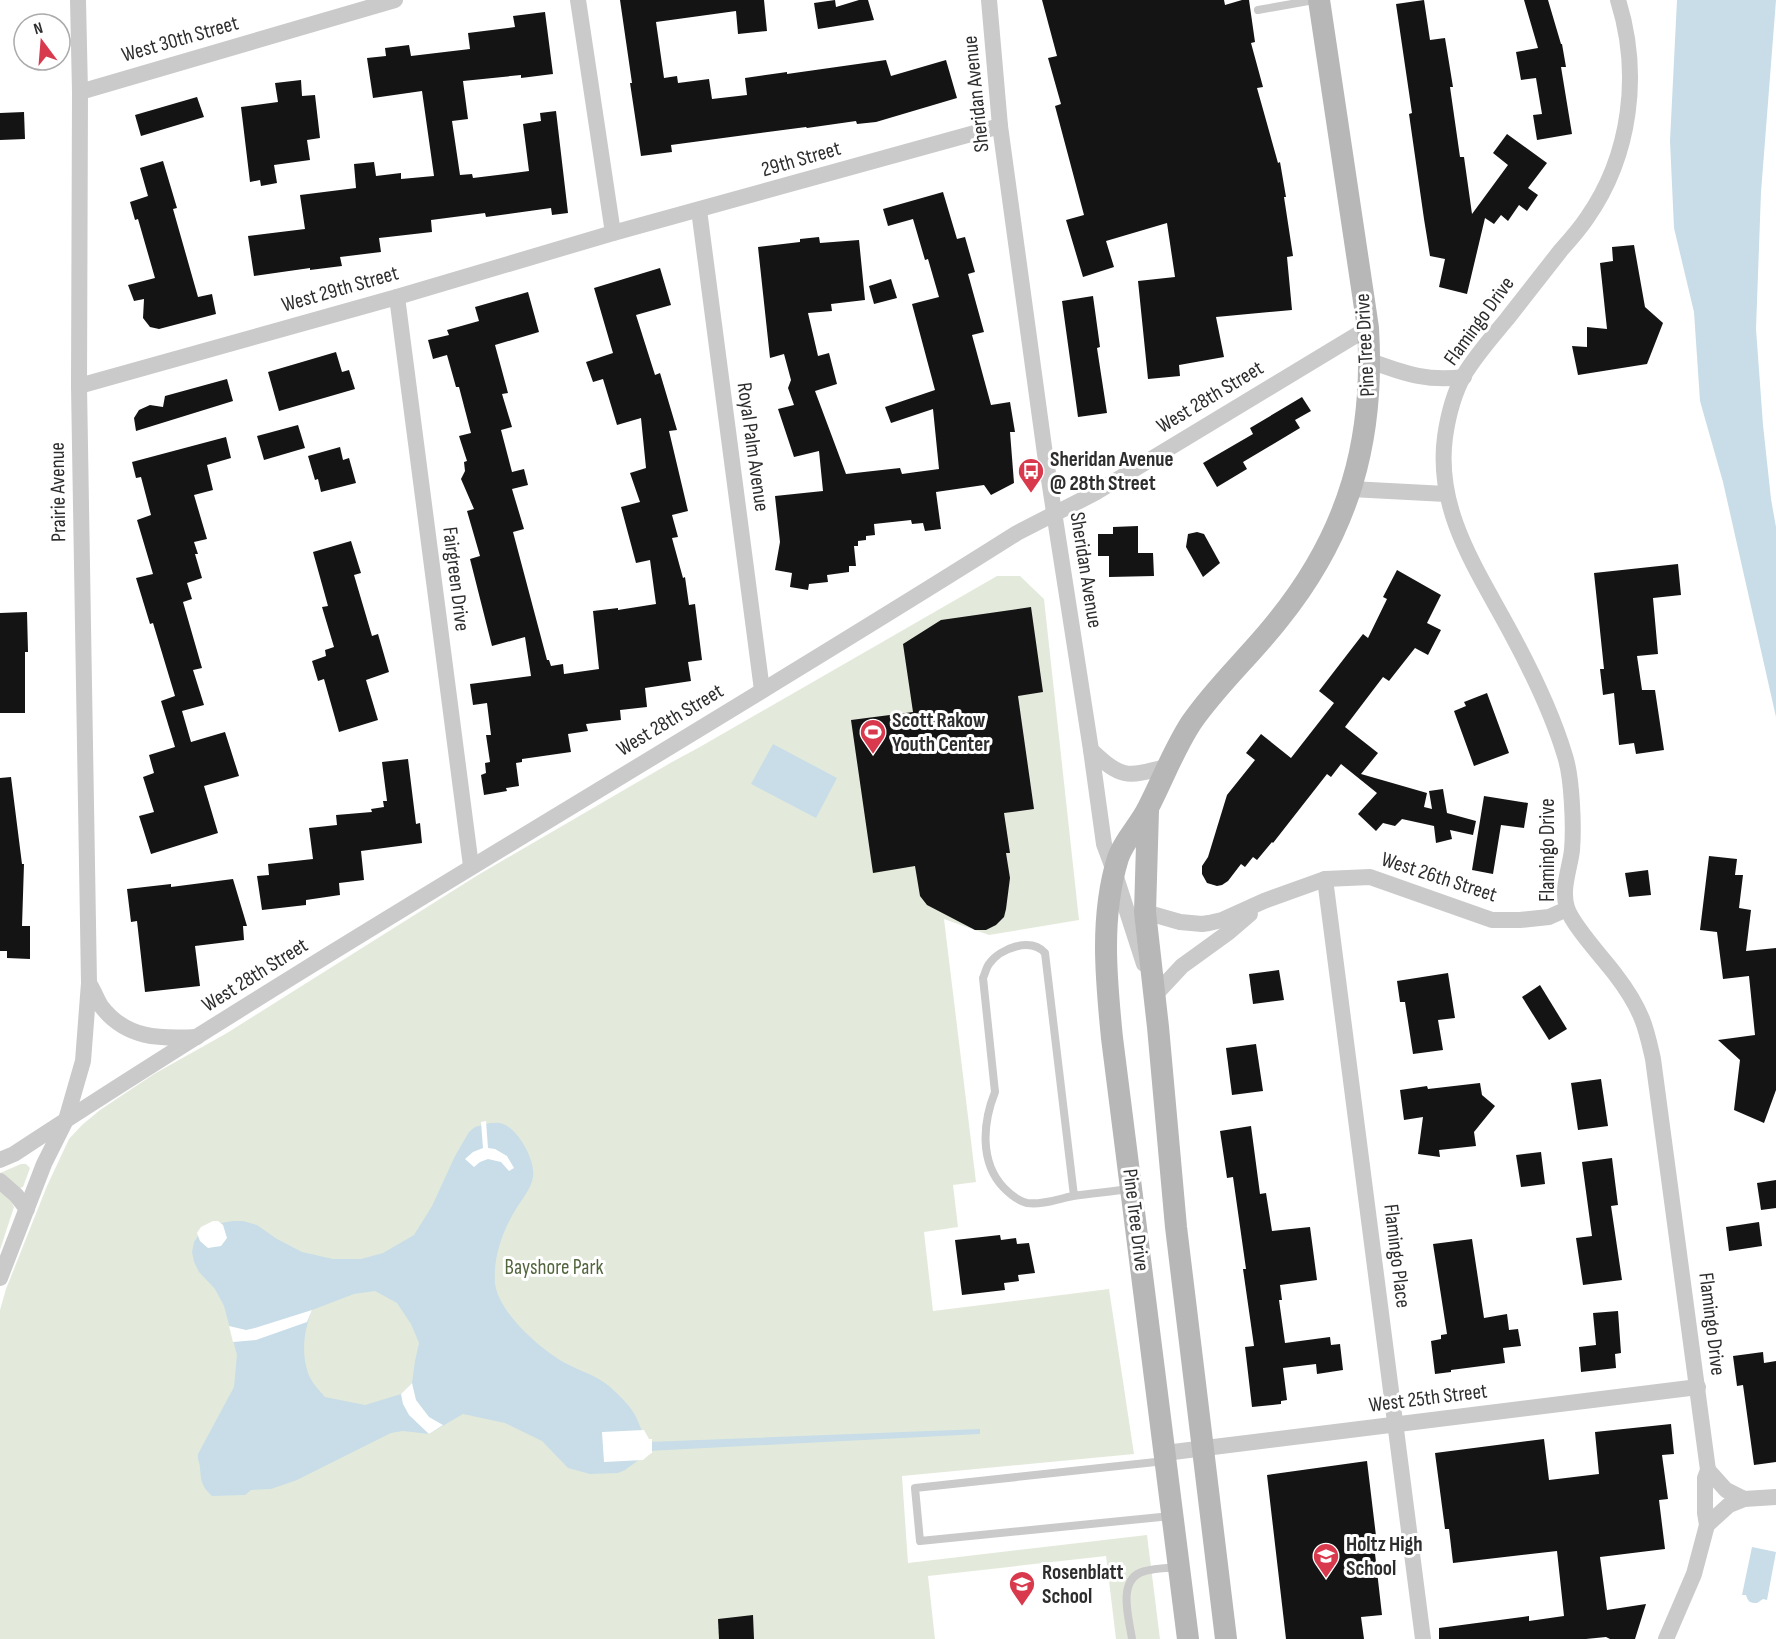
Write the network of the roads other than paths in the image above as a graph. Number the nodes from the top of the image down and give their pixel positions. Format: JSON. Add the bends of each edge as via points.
{"nodes":[{"id":1,"x":78,"y":0,"type":"edge"},
{"id":2,"x":395,"y":0,"type":"edge"},
{"id":3,"x":578,"y":0,"type":"edge"},
{"id":4,"x":989,"y":0,"type":"edge"},
{"id":5,"x":1314,"y":0,"type":"edge"},
{"id":6,"x":1319,"y":0,"type":"edge"},
{"id":7,"x":1618,"y":0,"type":"edge"},
{"id":8,"x":1258,"y":10,"type":"dead end"},
{"id":9,"x":80,"y":92,"type":"junction"},
{"id":10,"x":1000,"y":126,"type":"junction"},
{"id":11,"x":699,"y":210,"type":"junction"},
{"id":12,"x":613,"y":233,"type":"junction"},
{"id":13,"x":397,"y":297,"type":"junction"},
{"id":14,"x":1368,"y":328,"type":"junction"},
{"id":15,"x":1370,"y":361,"type":"junction"},
{"id":16,"x":1464,"y":376,"type":"junction"},
{"id":17,"x":79,"y":386,"type":"junction"},
{"id":18,"x":1351,"y":489,"type":"junction"},
{"id":19,"x":1446,"y":494,"type":"junction"},
{"id":20,"x":1055,"y":515,"type":"junction"},
{"id":21,"x":762,"y":690,"type":"junction"},
{"id":22,"x":1091,"y":750,"type":"junction"},
{"id":23,"x":1166,"y":767,"type":"junction"},
{"id":24,"x":1148,"y":809,"type":"junction"},
{"id":25,"x":471,"y":866,"type":"junction"},
{"id":26,"x":1114,"y":871,"type":"junction"},
{"id":27,"x":1325,"y":879,"type":"junction"},
{"id":28,"x":1264,"y":901,"type":"junction"},
{"id":29,"x":1567,"y":909,"type":"junction"},
{"id":30,"x":1145,"y":912,"type":"junction"},
{"id":31,"x":89,"y":983,"type":"junction"},
{"id":32,"x":1154,"y":996,"type":"junction"},
{"id":33,"x":198,"y":1036,"type":"junction"},
{"id":34,"x":66,"y":1120,"type":"junction"},
{"id":35,"x":0,"y":1160,"type":"edge"},
{"id":36,"x":0,"y":1181,"type":"edge"},
{"id":37,"x":1132,"y":1189,"type":"junction"},
{"id":38,"x":1074,"y":1196,"type":"junction"},
{"id":39,"x":27,"y":1209,"type":"junction"},
{"id":40,"x":0,"y":1278,"type":"edge"},
{"id":41,"x":1698,"y":1387,"type":"junction"},
{"id":42,"x":1396,"y":1424,"type":"junction"},
{"id":43,"x":1203,"y":1449,"type":"junction"},
{"id":44,"x":1165,"y":1457,"type":"junction"},
{"id":45,"x":1708,"y":1470,"type":"junction"},
{"id":46,"x":1776,"y":1497,"type":"edge"},
{"id":47,"x":1744,"y":1499,"type":"junction"},
{"id":48,"x":1172,"y":1516,"type":"junction"},
{"id":49,"x":1707,"y":1525,"type":"junction"},
{"id":50,"x":1179,"y":1567,"type":"junction"},
{"id":51,"x":1132,"y":1639,"type":"edge"},
{"id":52,"x":1188,"y":1639,"type":"edge"},
{"id":53,"x":1226,"y":1639,"type":"edge"},
{"id":54,"x":1423,"y":1639,"type":"edge"},
{"id":55,"x":1666,"y":1639,"type":"edge"}],
"edges":[{"from":1,"to":9,"type":"street","name":"Prairie Avenue"},
{"from":2,"to":9,"type":"street","name":"West 30th Street"},
{"from":3,"to":12,"type":"street"},
{"from":4,"to":10,"type":"street","name":"Sheridan Avenue"},
{"from":5,"to":8,"type":"lane"},
{"from":6,"to":14,"type":"main road","name":"Pine Tree Drive"},
{"from":7,"to":16,"type":"street","name":"Flamingo Drive","via":[[1629,42],[1630,95],[1624,141],[1606,186],[1587,218]]},
{"from":9,"to":17,"type":"street","name":"Prairie Avenue"},
{"from":10,"to":11,"type":"street","name":"29th Street"},
{"from":10,"to":20,"type":"street","name":"Sheridan Avenue"},
{"from":11,"to":12,"type":"street","name":"29th Street"},
{"from":11,"to":21,"type":"street","name":"Royal Palm Avenue"},
{"from":12,"to":13,"type":"street","name":"West 29th Street"},
{"from":13,"to":17,"type":"street","name":"West 29th Street"},
{"from":13,"to":25,"type":"street","name":"Fairgreen Drive"},
{"from":14,"to":15,"type":"main road","name":"Pine Tree Drive"},
{"from":14,"to":20,"type":"street","name":"West 28th Street"},
{"from":15,"to":16,"type":"street","via":[[1420,377]]},
{"from":15,"to":18,"type":"main road","name":"Pine Tree Drive","via":[[1364,440]]},
{"from":16,"to":19,"type":"street","name":"Flamingo Drive","via":[[1452,404],[1445,438]]},
{"from":17,"to":31,"type":"street","name":"Prairie Avenue"},
{"from":18,"to":19,"type":"street"},
{"from":18,"to":23,"type":"main road","name":"Pine Tree Drive","via":[[1330,540],[1309,577],[1275,625],[1206,703]]},
{"from":19,"to":29,"type":"street","name":"Flamingo Drive","via":[[1467,554],[1513,636],[1566,758],[1572,849]]},
{"from":20,"to":21,"type":"street","name":"West 28th Street","via":[[1017,534]]},
{"from":20,"to":22,"type":"street","name":"Sheridan Avenue"},
{"from":21,"to":25,"type":"street","name":"West 28th Street"},
{"from":22,"to":23,"type":"street","via":[[1124,774],[1137,775]]},
{"from":22,"to":26,"type":"street","name":"Sheridan Avenue","via":[[1104,844]]},
{"from":23,"to":24,"type":"main road","name":"Pine Tree Drive"},
{"from":24,"to":26,"type":"main road","name":"Pine Tree Drive","via":[[1121,848]]},
{"from":24,"to":30,"type":"main road","name":"Pine Tree Drive"},
{"from":25,"to":33,"type":"street","name":"West 28th Street"},
{"from":26,"to":32,"type":"street","name":"Sheridan Avenue"},
{"from":26,"to":37,"type":"main road","name":"Pine Tree Drive","via":[[1108,903],[1107,968]]},
{"from":27,"to":28,"type":"street","name":"West 26th Street"},
{"from":27,"to":29,"type":"street","name":"West 26th Street","via":[[1370,877],[1492,920],[1549,917]]},
{"from":27,"to":42,"type":"street","name":"Flamingo Place"},
{"from":28,"to":30,"type":"street","name":"West 26th Street","via":[[1222,920],[1202,924]]},
{"from":28,"to":32,"type":"street","name":"West 26th Street","via":[[1182,966]]},
{"from":29,"to":41,"type":"street","name":"Flamingo Drive","via":[[1642,1018],[1658,1094]]},
{"from":30,"to":32,"type":"main road","name":"Pine Tree Drive"},
{"from":31,"to":33,"type":"street","name":"Prairie Avenue","via":[[101,1005],[132,1030],[153,1037]]},
{"from":31,"to":34,"type":"street","name":"Prairie Avenue","via":[[83,1061]]},
{"from":32,"to":43,"type":"main road","name":"Pine Tree Drive"},
{"from":33,"to":34,"type":"street","name":"West 28th Street"},
{"from":34,"to":35,"type":"street","name":"West 28th Street"},
{"from":34,"to":39,"type":"street","name":"Prairie Avenue"},
{"from":36,"to":39,"type":"street"},
{"from":37,"to":38,"type":"lane"},
{"from":37,"to":44,"type":"main road","name":"Pine Tree Drive"},
{"from":38,"to":38,"type":"lane","via":[[1045,953],[1040,947],[1016,946],[989,963],[983,978],[995,1092],[985,1126],[990,1165],[1011,1195],[1026,1203]]},
{"from":39,"to":40,"type":"street","name":"Prairie Avenue"},
{"from":41,"to":42,"type":"street","name":"West 25th Street"},
{"from":41,"to":45,"type":"street","name":"Flamingo Drive"},
{"from":42,"to":43,"type":"street","name":"West 25th Street"},
{"from":42,"to":54,"type":"street","name":"Flamingo Place"},
{"from":43,"to":44,"type":"street","name":"West 25th Street"},
{"from":43,"to":53,"type":"main road","name":"Pine Tree Drive"},
{"from":44,"to":48,"type":"main road","name":"Pine Tree Drive"},
{"from":44,"to":48,"type":"lane","via":[[915,1488],[920,1541]]},
{"from":45,"to":47,"type":"street","via":[[1726,1490]]},
{"from":45,"to":49,"type":"street","name":"Flamingo Drive"},
{"from":46,"to":47,"type":"street"},
{"from":47,"to":49,"type":"street","via":[[1729,1505]]},
{"from":48,"to":50,"type":"main road","name":"Pine Tree Drive"},
{"from":49,"to":55,"type":"street","name":"Flamingo Drive","via":[[1694,1574]]},
{"from":50,"to":51,"type":"lane","via":[[1144,1571],[1128,1583]]},
{"from":50,"to":52,"type":"main road","name":"Pine Tree Drive"}]}
